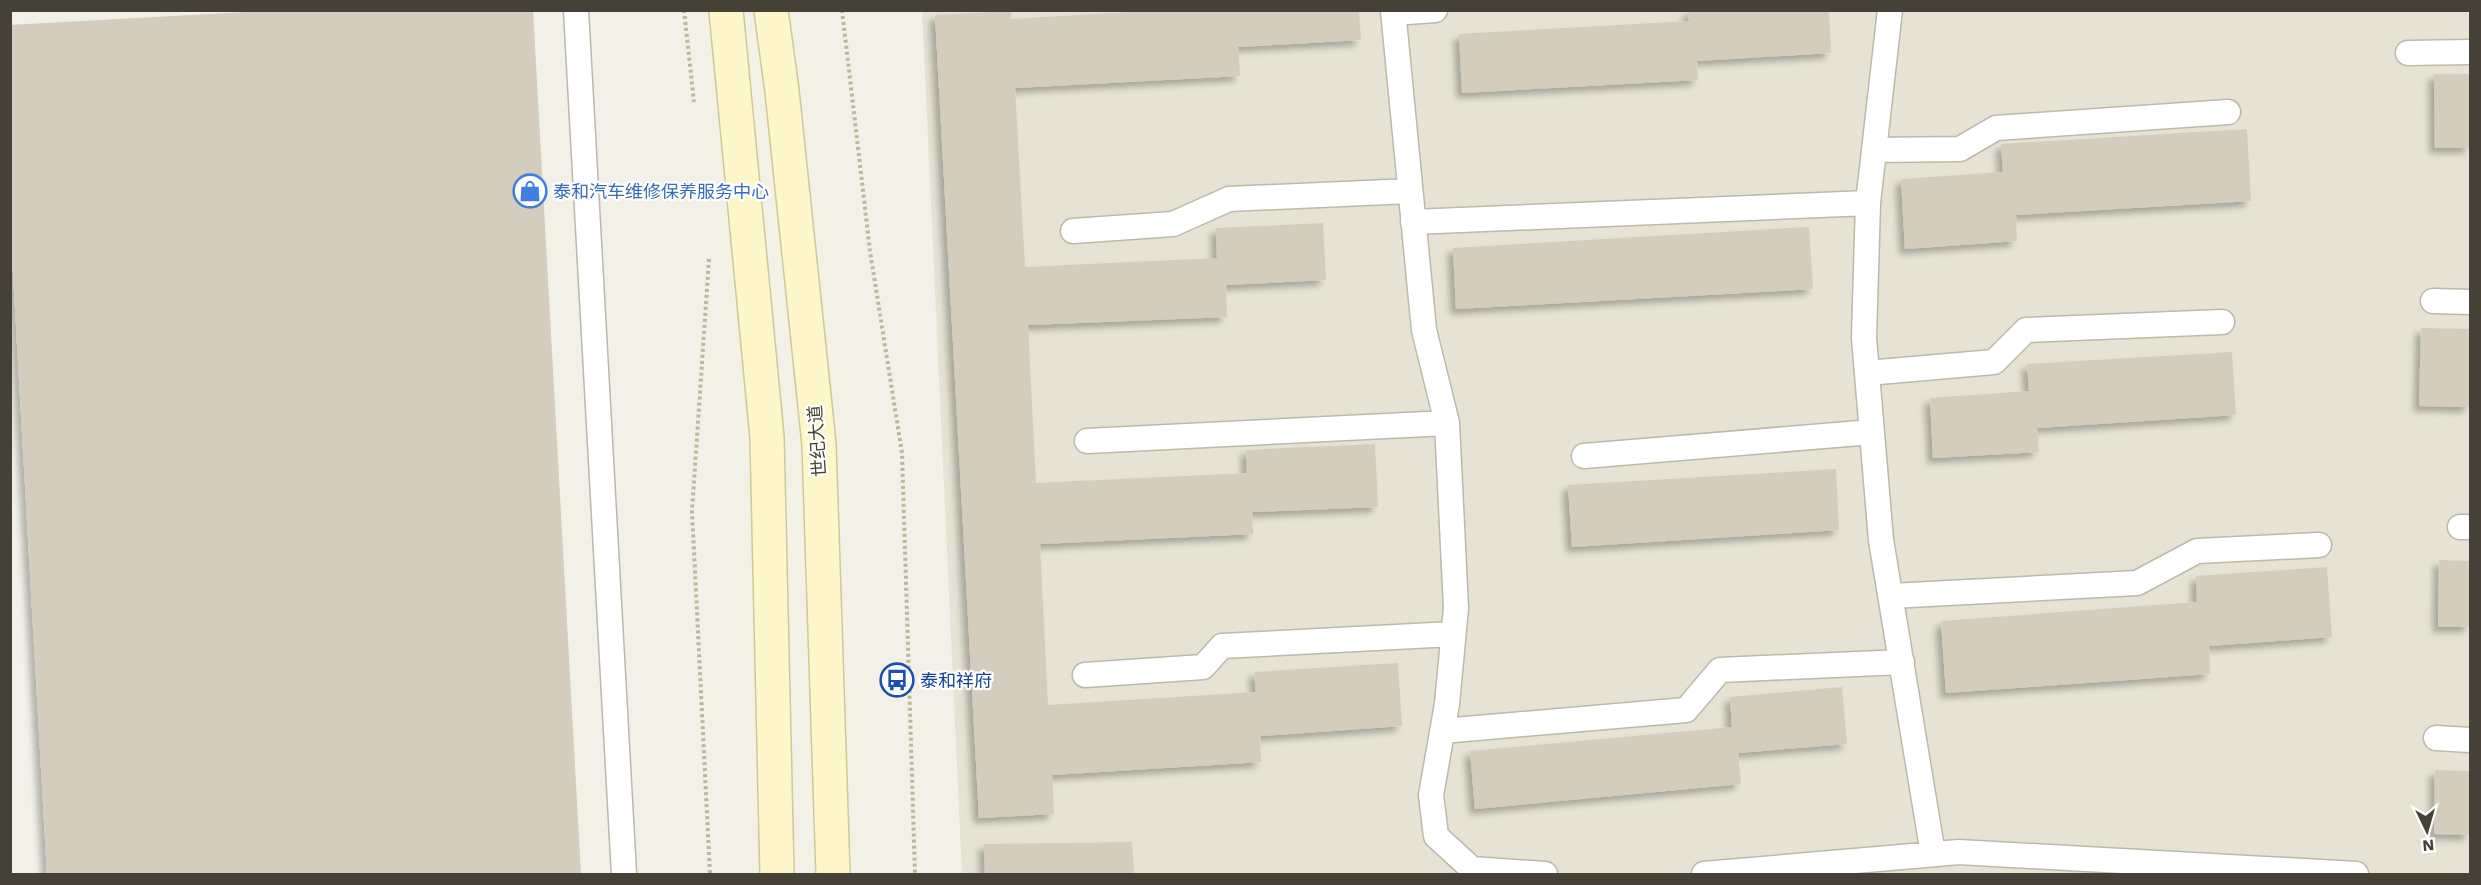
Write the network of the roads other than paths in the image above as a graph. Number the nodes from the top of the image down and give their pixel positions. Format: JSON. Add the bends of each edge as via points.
{"nodes":[{"id":1,"x":576,"y":10,"type":"edge"},
{"id":2,"x":726,"y":10,"type":"edge"},
{"id":3,"x":771,"y":10,"type":"edge"},
{"id":4,"x":1435,"y":10,"type":"edge"},
{"id":5,"x":1890,"y":10,"type":"edge"},
{"id":6,"x":1393,"y":12,"type":"edge"},
{"id":7,"x":2470,"y":52,"type":"edge"},
{"id":8,"x":2408,"y":53,"type":"dead end"},
{"id":9,"x":2228,"y":112,"type":"dead end"},
{"id":10,"x":1875,"y":150,"type":"junction"},
{"id":11,"x":1410,"y":191,"type":"junction"},
{"id":12,"x":1868,"y":203,"type":"junction"},
{"id":13,"x":1413,"y":222,"type":"junction"},
{"id":14,"x":1073,"y":231,"type":"dead end"},
{"id":15,"x":2433,"y":301,"type":"dead end"},
{"id":16,"x":2470,"y":302,"type":"edge"},
{"id":17,"x":2222,"y":322,"type":"dead end"},
{"id":18,"x":1867,"y":373,"type":"junction"},
{"id":19,"x":1447,"y":423,"type":"junction"},
{"id":20,"x":1872,"y":432,"type":"junction"},
{"id":21,"x":1088,"y":441,"type":"dead end"},
{"id":22,"x":1584,"y":456,"type":"dead end"},
{"id":23,"x":2319,"y":544,"type":"dead end"},
{"id":24,"x":1891,"y":596,"type":"junction"},
{"id":25,"x":1453,"y":634,"type":"junction"},
{"id":26,"x":1902,"y":662,"type":"junction"},
{"id":27,"x":1085,"y":675,"type":"dead end"},
{"id":28,"x":1442,"y":731,"type":"junction"},
{"id":29,"x":2436,"y":738,"type":"dead end"},
{"id":30,"x":2470,"y":740,"type":"edge"},
{"id":31,"x":1933,"y":855,"type":"junction"},
{"id":32,"x":624,"y":874,"type":"edge"},
{"id":33,"x":777,"y":874,"type":"edge"},
{"id":34,"x":833,"y":874,"type":"edge"},
{"id":35,"x":1545,"y":874,"type":"edge"},
{"id":36,"x":1704,"y":874,"type":"edge"},
{"id":37,"x":2349,"y":874,"type":"edge"},
{"id":38,"x":2356,"y":874,"type":"edge"}],
"edges":[{"from":1,"to":32,"type":"lane"},
{"from":2,"to":33,"type":"street","via":[[767,437]]},
{"from":3,"to":34,"type":"street","name":"世纪大道","via":[[819,444]]},
{"from":4,"to":6,"type":"lane"},
{"from":5,"to":10,"type":"lane"},
{"from":6,"to":11,"type":"lane"},
{"from":7,"to":8,"type":"lane"},
{"from":9,"to":10,"type":"lane","via":[[1996,128],[1960,149]]},
{"from":10,"to":12,"type":"lane"},
{"from":11,"to":13,"type":"lane"},
{"from":11,"to":14,"type":"lane","via":[[1229,199],[1173,224]]},
{"from":12,"to":13,"type":"lane"},
{"from":12,"to":18,"type":"lane","via":[[1864,338]]},
{"from":13,"to":19,"type":"lane","via":[[1424,330]]},
{"from":15,"to":16,"type":"lane"},
{"from":17,"to":18,"type":"lane","via":[[2026,330],[1994,362]]},
{"from":18,"to":20,"type":"lane"},
{"from":19,"to":21,"type":"lane"},
{"from":19,"to":25,"type":"lane","via":[[1456,608]]},
{"from":20,"to":22,"type":"lane"},
{"from":20,"to":24,"type":"lane","via":[[1881,540]]},
{"from":23,"to":24,"type":"lane","via":[[2198,551],[2137,583]]},
{"from":24,"to":26,"type":"lane"},
{"from":25,"to":27,"type":"lane","via":[[1222,646],[1203,666]]},
{"from":25,"to":28,"type":"lane"},
{"from":26,"to":28,"type":"lane","via":[[1720,670],[1686,710]]},
{"from":26,"to":31,"type":"lane"},
{"from":28,"to":35,"type":"lane","via":[[1431,795],[1436,836],[1472,869]]},
{"from":29,"to":30,"type":"lane"},
{"from":31,"to":36,"type":"lane"},
{"from":31,"to":37,"type":"lane","via":[[1959,852]]},
{"from":37,"to":38,"type":"lane"}]}
